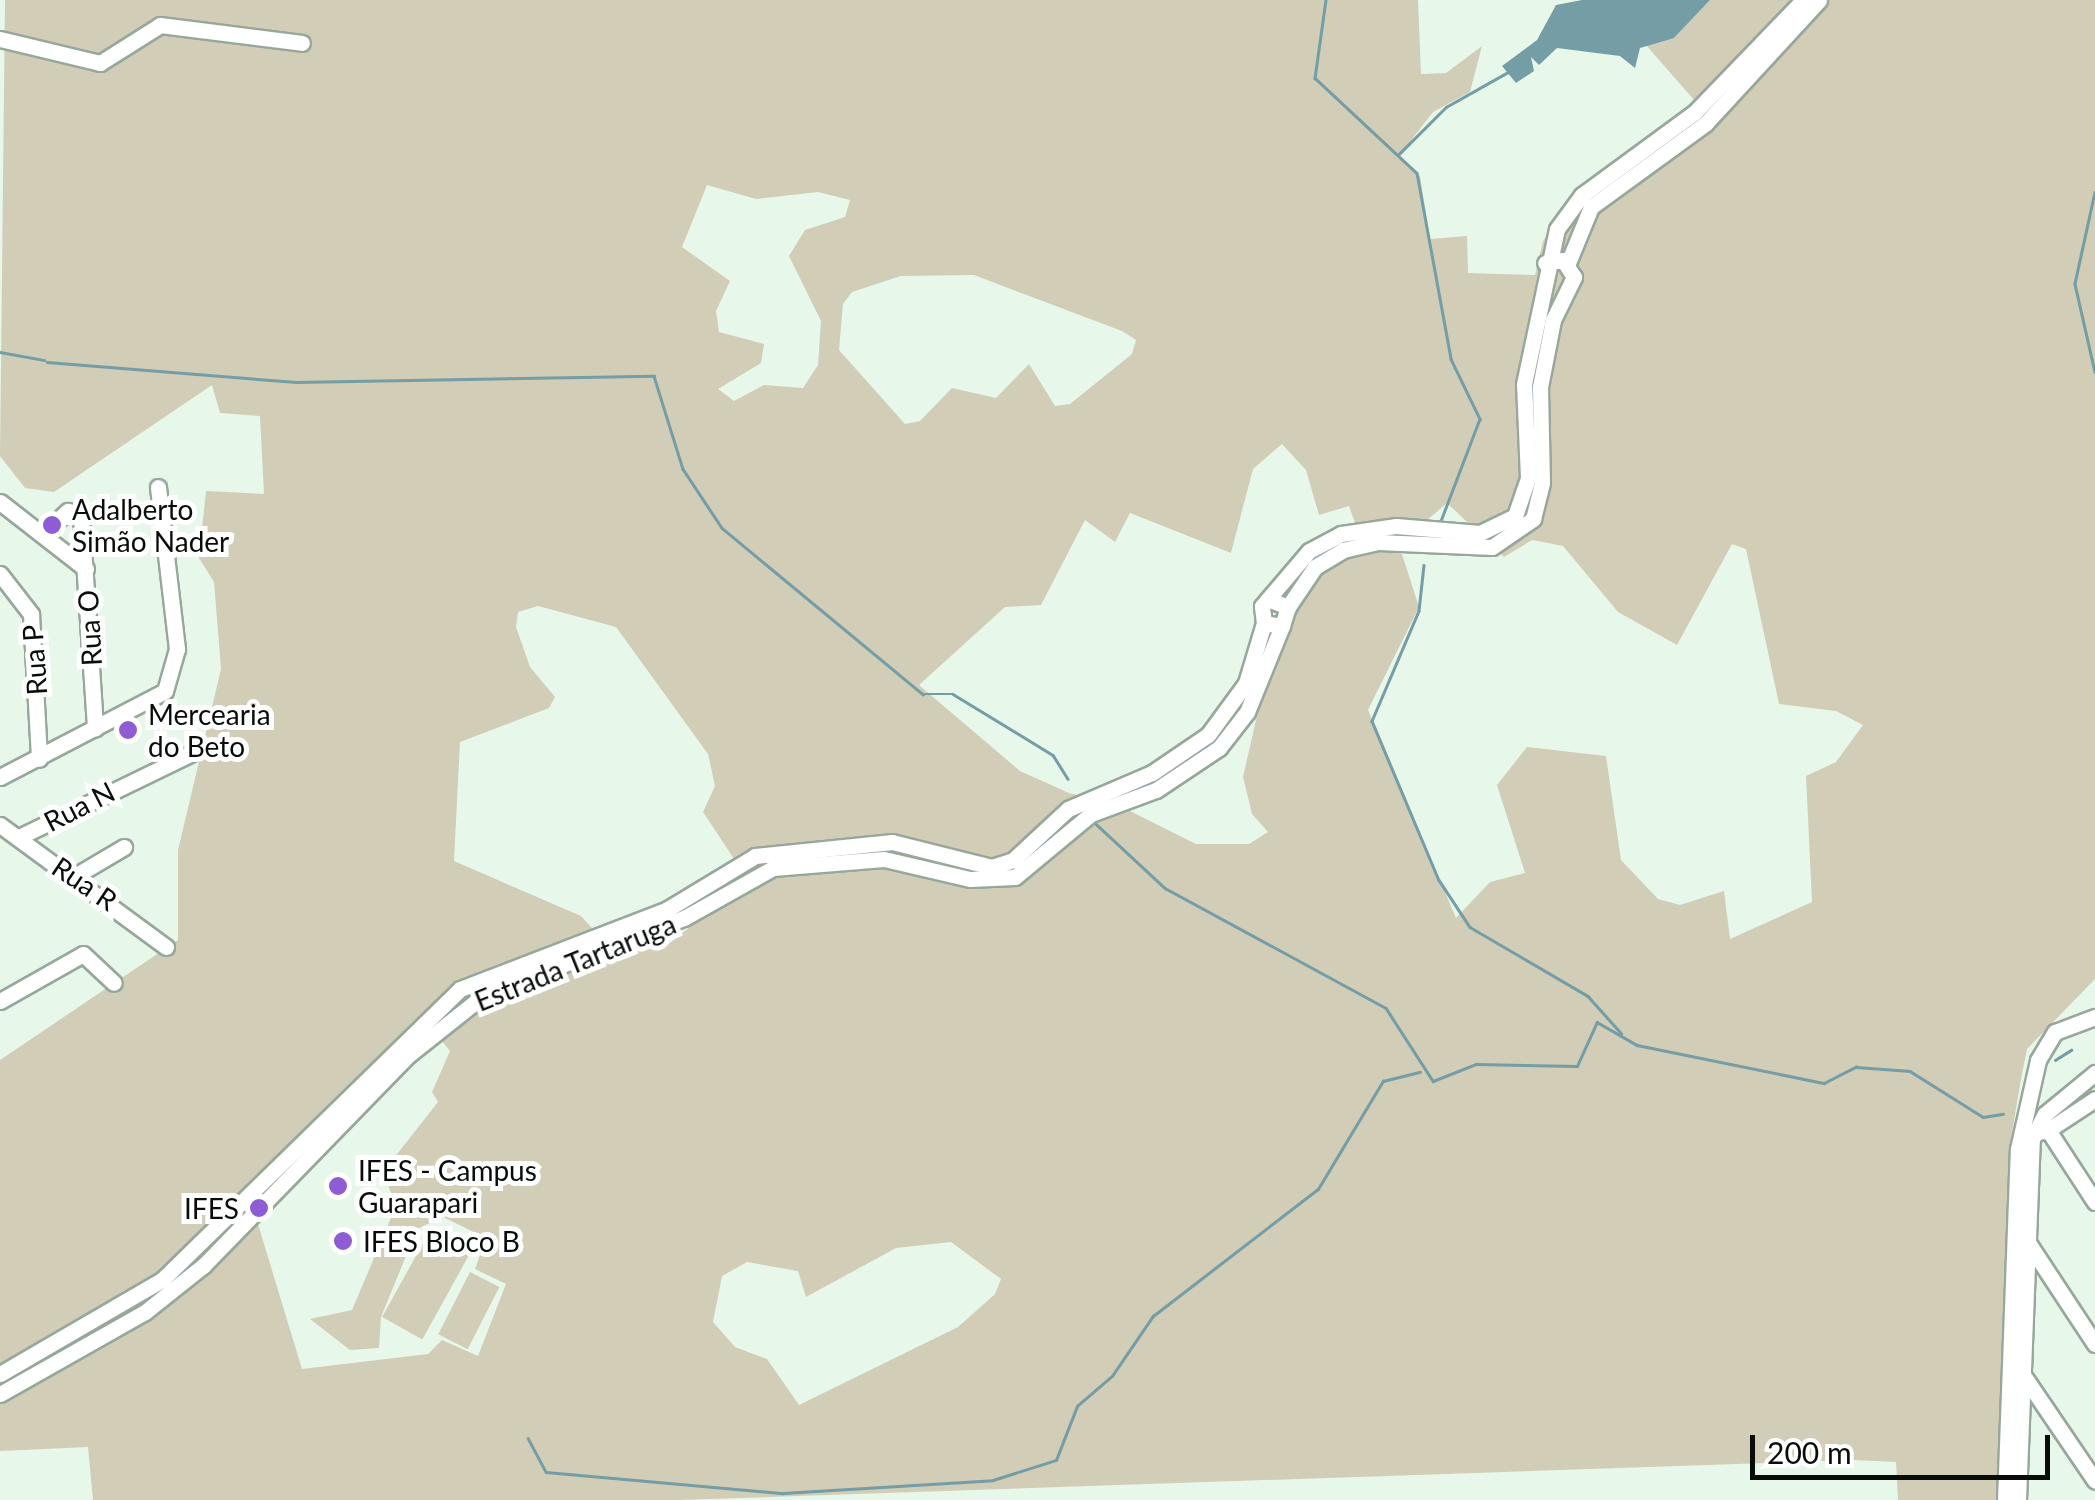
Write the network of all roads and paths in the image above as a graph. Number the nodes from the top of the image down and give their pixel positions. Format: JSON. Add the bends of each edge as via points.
{"nodes":[{"id":1,"x":1803,"y":0,"type":"edge"},
{"id":2,"x":1819,"y":0,"type":"edge"},
{"id":3,"x":0,"y":39,"type":"edge"},
{"id":4,"x":302,"y":43,"type":"dead end"},
{"id":5,"x":1545,"y":262,"type":"junction"},
{"id":6,"x":1568,"y":263,"type":"junction"},
{"id":7,"x":1543,"y":284,"type":"junction"},
{"id":8,"x":1568,"y":291,"type":"junction"},
{"id":9,"x":158,"y":486,"type":"dead end"},
{"id":10,"x":0,"y":502,"type":"edge"},
{"id":11,"x":43,"y":534,"type":"junction"},
{"id":12,"x":86,"y":569,"type":"junction"},
{"id":13,"x":0,"y":574,"type":"edge"},
{"id":14,"x":1268,"y":599,"type":"junction"},
{"id":15,"x":1288,"y":607,"type":"junction"},
{"id":16,"x":1264,"y":623,"type":"junction"},
{"id":17,"x":1282,"y":626,"type":"junction"},
{"id":18,"x":95,"y":730,"type":"junction"},
{"id":19,"x":196,"y":751,"type":"dead end"},
{"id":20,"x":39,"y":759,"type":"junction"},
{"id":21,"x":0,"y":777,"type":"edge"},
{"id":22,"x":0,"y":825,"type":"edge"},
{"id":23,"x":18,"y":837,"type":"junction"},
{"id":24,"x":124,"y":847,"type":"dead end"},
{"id":25,"x":76,"y":876,"type":"junction"},
{"id":26,"x":166,"y":947,"type":"dead end"},
{"id":27,"x":114,"y":983,"type":"dead end"},
{"id":28,"x":0,"y":1001,"type":"edge"},
{"id":29,"x":2092,"y":1020,"type":"edge"},
{"id":30,"x":2095,"y":1073,"type":"edge"},
{"id":31,"x":2095,"y":1099,"type":"edge"},
{"id":32,"x":2041,"y":1131,"type":"junction"},
{"id":33,"x":2095,"y":1202,"type":"edge"},
{"id":34,"x":2025,"y":1238,"type":"junction"},
{"id":35,"x":2095,"y":1344,"type":"edge"},
{"id":36,"x":2019,"y":1369,"type":"junction"},
{"id":37,"x":0,"y":1374,"type":"edge"},
{"id":38,"x":0,"y":1394,"type":"edge"},
{"id":39,"x":2095,"y":1481,"type":"edge"},
{"id":40,"x":2005,"y":1500,"type":"edge"},
{"id":41,"x":2018,"y":1500,"type":"edge"}],
"edges":[{"from":1,"to":5,"type":"street","via":[[1683,123],[1582,195]]},
{"from":2,"to":6,"type":"street","via":[[1706,123],[1591,208]]},
{"from":3,"to":4,"type":"street","via":[[100,62],[160,26]]},
{"from":5,"to":6,"type":"street"},
{"from":5,"to":7,"type":"street"},
{"from":6,"to":8,"type":"street"},
{"from":7,"to":8,"type":"street"},
{"from":7,"to":14,"type":"street","via":[[1522,402],[1528,478],[1515,516],[1480,533],[1396,526],[1341,534],[1309,551]]},
{"from":8,"to":15,"type":"street","via":[[1538,404],[1540,502],[1524,529],[1492,547],[1378,542],[1343,550],[1315,567]]},
{"from":9,"to":18,"type":"street","via":[[174,671],[160,696]]},
{"from":10,"to":11,"type":"street"},
{"from":11,"to":12,"type":"street"},
{"from":11,"to":12,"type":"street","name":"Rua O","via":[[78,512]]},
{"from":12,"to":18,"type":"street","name":"Rua O"},
{"from":13,"to":20,"type":"street","name":"Rua P","via":[[31,614]]},
{"from":14,"to":15,"type":"street"},
{"from":14,"to":16,"type":"street","name":"Estrada Tartaruga"},
{"from":15,"to":17,"type":"street","name":"Estrada Tartaruga"},
{"from":16,"to":17,"type":"street"},
{"from":16,"to":37,"type":"street","name":"Estrada Tartaruga","via":[[1246,683],[1208,735],[1152,773],[1068,809],[1013,860],[992,867],[892,842],[755,856],[666,910],[460,989],[163,1279]]},
{"from":17,"to":38,"type":"street","name":"Estrada Tartaruga","via":[[1248,712],[1219,748],[1156,790],[1091,814],[1015,877],[970,879],[884,858],[773,868],[684,918],[484,995],[406,1057],[204,1265],[145,1312]]},
{"from":18,"to":20,"type":"street"},
{"from":19,"to":23,"type":"street","name":"Rua N"},
{"from":20,"to":21,"type":"street"},
{"from":22,"to":23,"type":"street","name":"Rua R"},
{"from":23,"to":25,"type":"street","name":"Rua R"},
{"from":24,"to":25,"type":"street"},
{"from":25,"to":26,"type":"street","name":"Rua R"},
{"from":27,"to":28,"type":"street","via":[[83,954]]},
{"from":29,"to":40,"type":"street","via":[[2055,1032],[2038,1060],[2018,1148]]},
{"from":30,"to":32,"type":"street"},
{"from":31,"to":32,"type":"street"},
{"from":32,"to":33,"type":"street"},
{"from":32,"to":34,"type":"street"},
{"from":34,"to":35,"type":"street"},
{"from":34,"to":36,"type":"street"},
{"from":36,"to":39,"type":"street"},
{"from":36,"to":41,"type":"street"}]}
